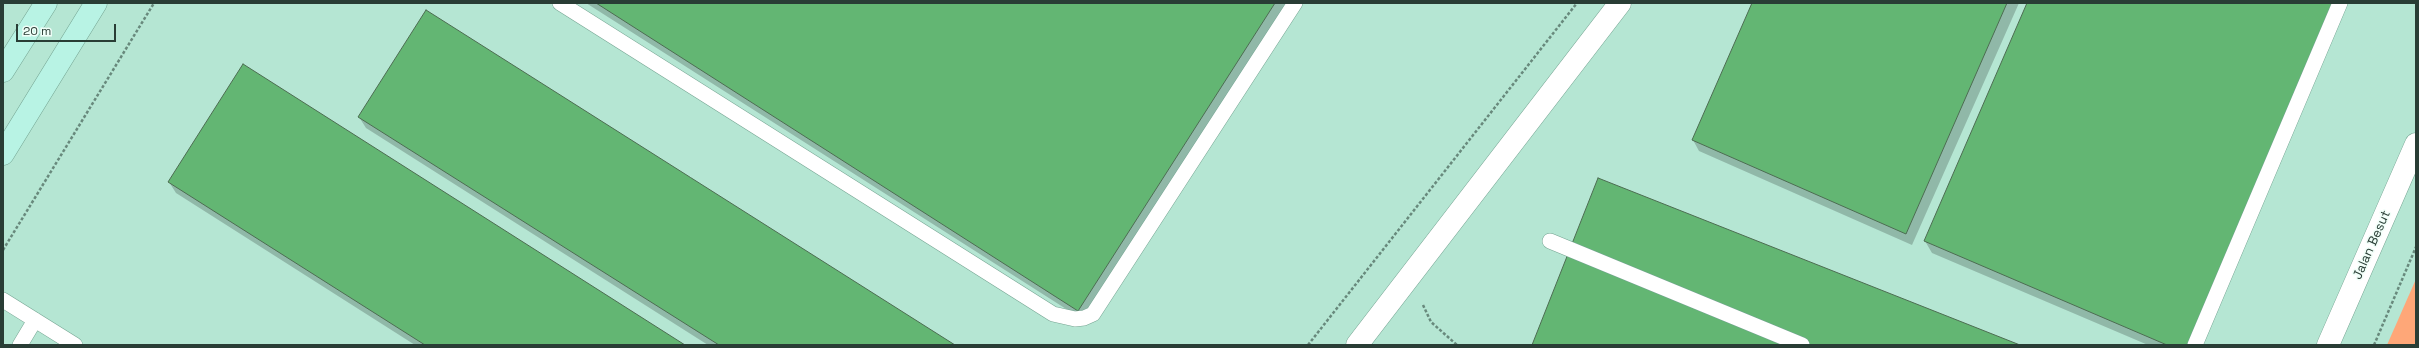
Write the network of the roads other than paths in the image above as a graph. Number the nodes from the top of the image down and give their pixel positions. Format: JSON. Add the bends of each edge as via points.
{"nodes":[{"id":1,"x":46,"y":3,"type":"edge"},
{"id":2,"x":96,"y":3,"type":"edge"},
{"id":3,"x":560,"y":3,"type":"edge"},
{"id":4,"x":1294,"y":3,"type":"edge"},
{"id":5,"x":1620,"y":3,"type":"edge"},
{"id":6,"x":2340,"y":3,"type":"edge"},
{"id":7,"x":3,"y":71,"type":"edge"},
{"id":8,"x":2416,"y":144,"type":"edge"},
{"id":9,"x":3,"y":154,"type":"edge"},
{"id":10,"x":1550,"y":240,"type":"dead end"},
{"id":11,"x":3,"y":300,"type":"edge"},
{"id":12,"x":35,"y":320,"type":"junction"},
{"id":13,"x":20,"y":345,"type":"edge"},
{"id":14,"x":75,"y":345,"type":"edge"},
{"id":15,"x":1357,"y":345,"type":"edge"},
{"id":16,"x":1802,"y":345,"type":"edge"},
{"id":17,"x":2195,"y":345,"type":"edge"},
{"id":18,"x":2328,"y":345,"type":"edge"}],
"edges":[{"from":1,"to":7,"type":"main road"},
{"from":2,"to":9,"type":"main road"},
{"from":3,"to":4,"type":"lane","via":[[1053,314],[1074,319],[1093,314]]},
{"from":5,"to":15,"type":"street"},
{"from":6,"to":17,"type":"lane"},
{"from":8,"to":18,"type":"street","name":"Jalan Besut"},
{"from":10,"to":16,"type":"lane"},
{"from":11,"to":12,"type":"lane"},
{"from":12,"to":13,"type":"lane"},
{"from":12,"to":14,"type":"lane"}]}
